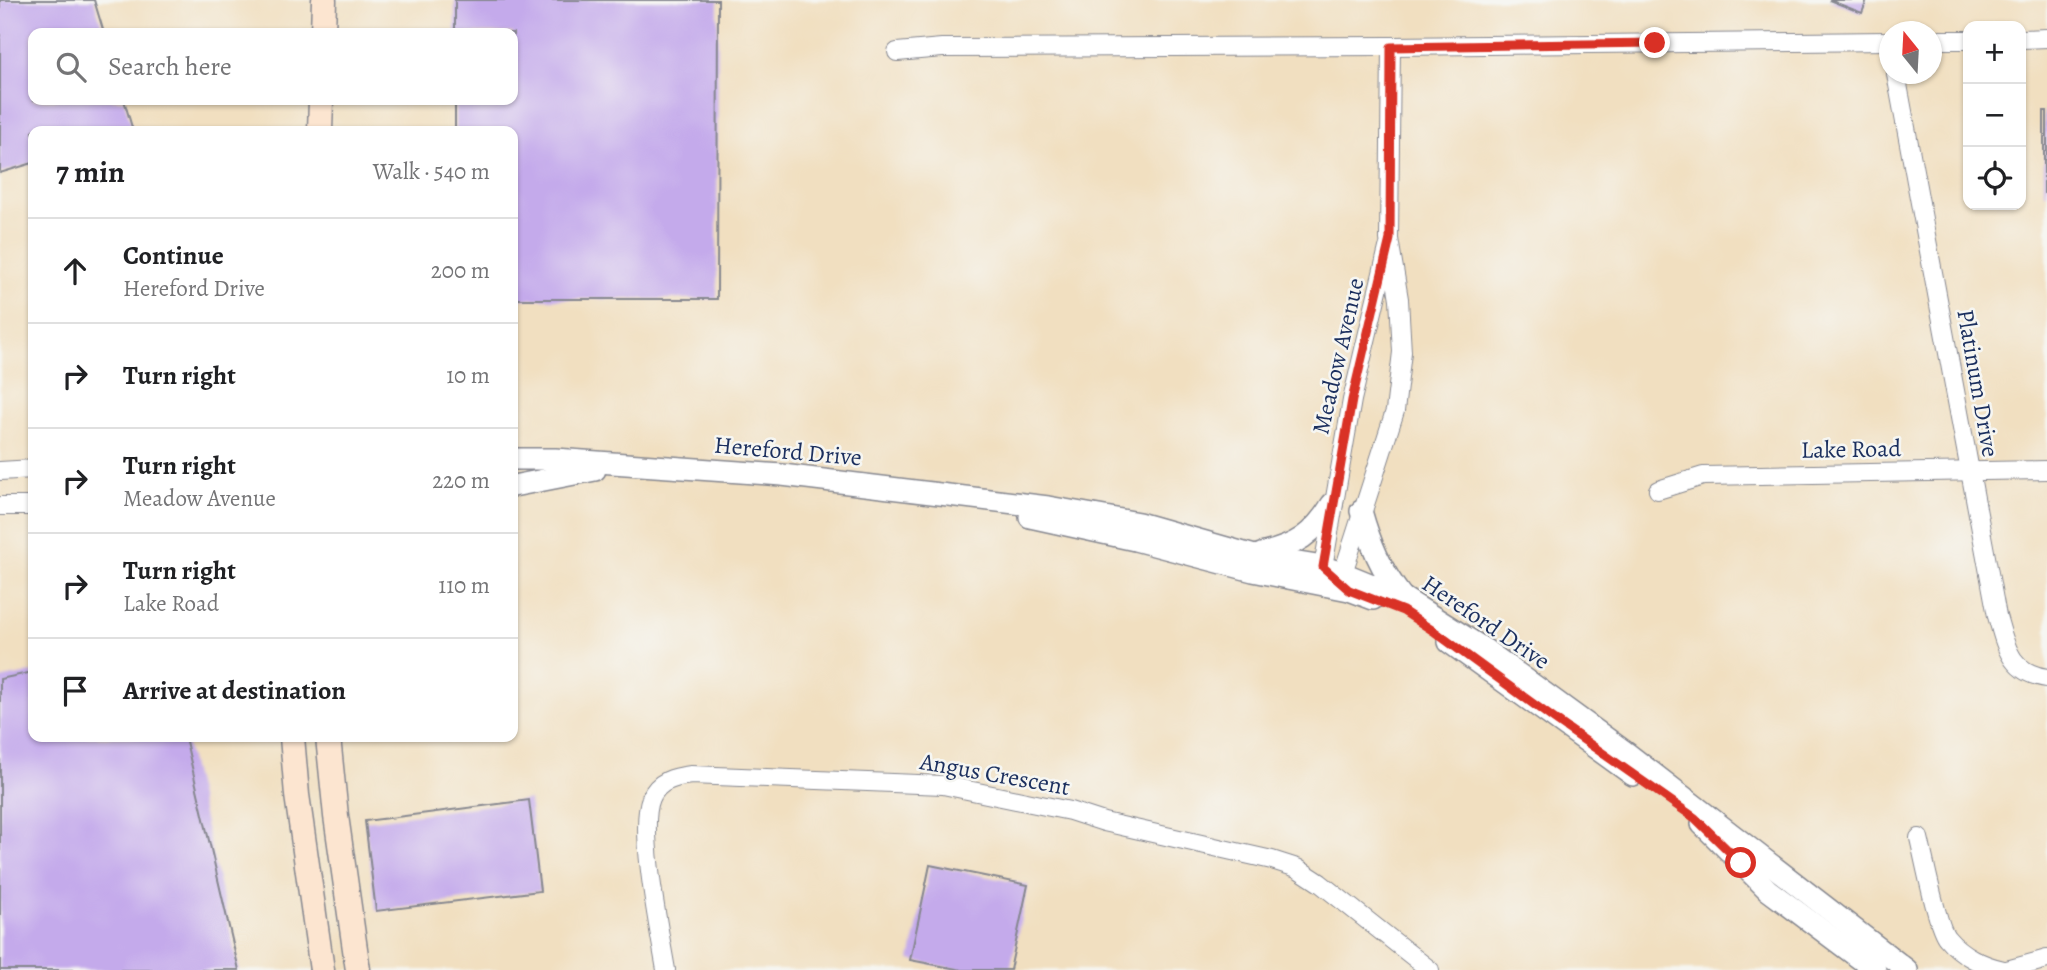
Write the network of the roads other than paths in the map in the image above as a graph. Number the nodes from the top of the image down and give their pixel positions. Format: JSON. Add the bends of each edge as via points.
{"nodes":[{"id":1,"x":324,"y":0,"type":"edge"},
{"id":2,"x":323,"y":28,"type":"edge"},
{"id":3,"x":2047,"y":38,"type":"edge"},
{"id":4,"x":2026,"y":39,"type":"edge"},
{"id":5,"x":1942,"y":40,"type":"edge"},
{"id":6,"x":1963,"y":40,"type":"edge"},
{"id":7,"x":1879,"y":41,"type":"edge"},
{"id":8,"x":1391,"y":47,"type":"junction"},
{"id":9,"x":897,"y":52,"type":"dead end"},
{"id":10,"x":1898,"y":84,"type":"edge"},
{"id":11,"x":321,"y":105,"type":"edge"},
{"id":12,"x":320,"y":126,"type":"edge"},
{"id":13,"x":1390,"y":239,"type":"junction"},
{"id":14,"x":518,"y":459,"type":"edge"},
{"id":15,"x":618,"y":465,"type":"junction"},
{"id":16,"x":28,"y":469,"type":"edge"},
{"id":17,"x":2047,"y":470,"type":"edge"},
{"id":18,"x":0,"y":471,"type":"edge"},
{"id":19,"x":1969,"y":472,"type":"junction"},
{"id":20,"x":518,"y":485,"type":"edge"},
{"id":21,"x":1658,"y":490,"type":"dead end"},
{"id":22,"x":953,"y":497,"type":"junction"},
{"id":23,"x":1332,"y":504,"type":"junction"},
{"id":24,"x":0,"y":506,"type":"edge"},
{"id":25,"x":28,"y":506,"type":"edge"},
{"id":26,"x":1361,"y":511,"type":"junction"},
{"id":27,"x":1255,"y":556,"type":"junction"},
{"id":28,"x":1331,"y":577,"type":"junction"},
{"id":29,"x":1402,"y":597,"type":"junction"},
{"id":30,"x":2047,"y":678,"type":"edge"},
{"id":31,"x":292,"y":742,"type":"edge"},
{"id":32,"x":329,"y":742,"type":"edge"},
{"id":33,"x":1919,"y":838,"type":"dead end"},
{"id":34,"x":2047,"y":959,"type":"edge"},
{"id":35,"x":1880,"y":965,"type":"edge"},
{"id":36,"x":322,"y":970,"type":"edge"},
{"id":37,"x":358,"y":970,"type":"edge"},
{"id":38,"x":666,"y":970,"type":"edge"},
{"id":39,"x":1430,"y":970,"type":"edge"},
{"id":40,"x":1907,"y":970,"type":"edge"},
{"id":41,"x":2005,"y":970,"type":"edge"}],
"edges":[{"from":1,"to":2,"type":"main road"},
{"from":3,"to":4,"type":"street"},
{"from":5,"to":6,"type":"street"},
{"from":7,"to":8,"type":"street"},
{"from":8,"to":9,"type":"street","via":[[942,48]]},
{"from":8,"to":13,"type":"street","name":"Meadow Avenue"},
{"from":10,"to":19,"type":"street","name":"Platinum Drive"},
{"from":11,"to":12,"type":"main road"},
{"from":13,"to":23,"type":"street","name":"Meadow Avenue"},
{"from":13,"to":26,"type":"street","name":"Meadow Avenue","via":[[1402,352],[1395,411]]},
{"from":14,"to":15,"type":"street","name":"Hereford Drive"},
{"from":15,"to":20,"type":"street","name":"Hereford Drive"},
{"from":15,"to":22,"type":"street","name":"Hereford Drive","via":[[782,475]]},
{"from":16,"to":18,"type":"street"},
{"from":17,"to":19,"type":"street","name":"Lake Road"},
{"from":19,"to":21,"type":"street","name":"Lake Road","via":[[1703,476]]},
{"from":19,"to":30,"type":"street","name":"Platinum Drive","via":[[2005,642],[2020,669]]},
{"from":22,"to":27,"type":"street","name":"Hereford Drive","via":[[1139,523]]},
{"from":22,"to":28,"type":"street","name":"Hereford Drive","via":[[1253,571]]},
{"from":23,"to":27,"type":"street","via":[[1306,537]]},
{"from":23,"to":28,"type":"street","name":"Meadow Avenue"},
{"from":24,"to":25,"type":"street"},
{"from":26,"to":28,"type":"street","name":"Meadow Avenue","via":[[1353,539]]},
{"from":26,"to":29,"type":"street","via":[[1374,553]]},
{"from":27,"to":28,"type":"street","name":"Hereford Drive"},
{"from":28,"to":29,"type":"street","name":"Hereford Drive"},
{"from":28,"to":35,"type":"street","name":"Hereford Drive","via":[[1403,611],[1435,632],[1695,818],[1768,890]]},
{"from":29,"to":35,"type":"street","name":"Hereford Drive","via":[[1485,649],[1606,737]]},
{"from":31,"to":36,"type":"main road"},
{"from":32,"to":37,"type":"main road"},
{"from":33,"to":41,"type":"street","via":[[1946,937],[1970,957]]},
{"from":34,"to":41,"type":"street"},
{"from":35,"to":40,"type":"street","name":"Hereford Drive"},
{"from":38,"to":39,"type":"street","name":"Angus Crescent","via":[[647,812],[652,796],[667,780],[691,775],[943,785],[1272,860],[1297,868],[1320,883]]}]}
